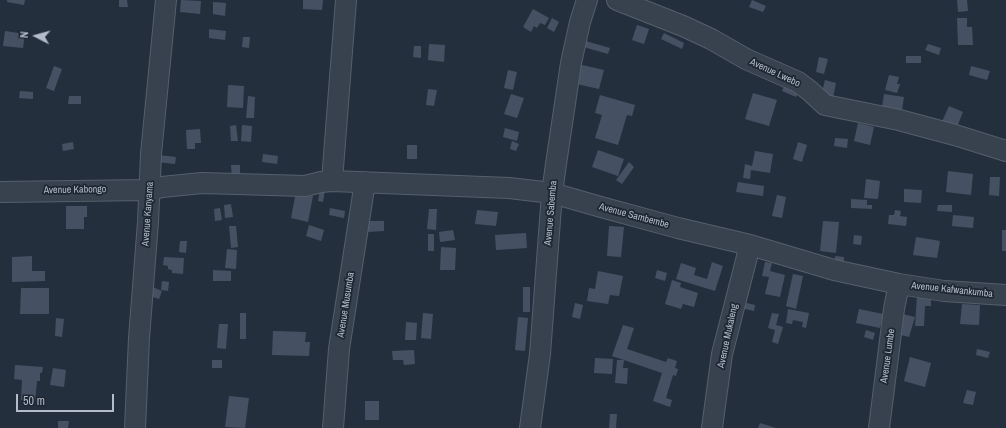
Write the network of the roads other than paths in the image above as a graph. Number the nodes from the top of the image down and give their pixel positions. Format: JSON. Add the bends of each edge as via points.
{"nodes":[{"id":1,"x":166,"y":0,"type":"edge"},
{"id":2,"x":346,"y":0,"type":"edge"},
{"id":3,"x":587,"y":0,"type":"edge"},
{"id":4,"x":616,"y":0,"type":"edge"},
{"id":5,"x":1006,"y":151,"type":"edge"},
{"id":6,"x":332,"y":181,"type":"junction"},
{"id":7,"x":365,"y":182,"type":"junction"},
{"id":8,"x":150,"y":190,"type":"junction"},
{"id":9,"x":0,"y":192,"type":"edge"},
{"id":10,"x":552,"y":192,"type":"junction"},
{"id":11,"x":750,"y":245,"type":"junction"},
{"id":12,"x":899,"y":284,"type":"junction"},
{"id":13,"x":1006,"y":295,"type":"edge"},
{"id":14,"x":135,"y":428,"type":"edge"},
{"id":15,"x":333,"y":428,"type":"edge"},
{"id":16,"x":530,"y":428,"type":"edge"},
{"id":17,"x":712,"y":428,"type":"edge"},
{"id":18,"x":879,"y":428,"type":"edge"}],
"edges":[{"from":1,"to":8,"type":"street","name":"Avenue Kanyama"},
{"from":2,"to":6,"type":"street"},
{"from":3,"to":10,"type":"street","name":"Avenue Sabemba","via":[[565,94]]},
{"from":4,"to":5,"type":"street","name":"Avenue Lwebo","via":[[683,26],[746,59],[798,82],[825,105],[899,120]]},
{"from":6,"to":7,"type":"street","name":"Avenue Sambembe"},
{"from":6,"to":8,"type":"street","name":"Avenue Kabongo","via":[[305,186],[202,183]]},
{"from":7,"to":10,"type":"street","name":"Avenue Sambembe"},
{"from":7,"to":15,"type":"street","name":"Avenue Musumba","via":[[339,349]]},
{"from":8,"to":9,"type":"street","name":"Avenue Kabongo"},
{"from":8,"to":14,"type":"street","name":"Avenue Kanyama"},
{"from":10,"to":11,"type":"street","name":"Avenue Sambembe","via":[[670,226]]},
{"from":10,"to":16,"type":"street","name":"Avenue Sabemba","via":[[540,354]]},
{"from":11,"to":12,"type":"street","name":"Avenue Sambembe","via":[[834,270]]},
{"from":11,"to":17,"type":"street","name":"Avenue Mukaleng","via":[[722,354]]},
{"from":12,"to":13,"type":"street","name":"Avenue Kafwankumba","via":[[944,291]]},
{"from":12,"to":18,"type":"street","name":"Avenue Lumbe"}]}
